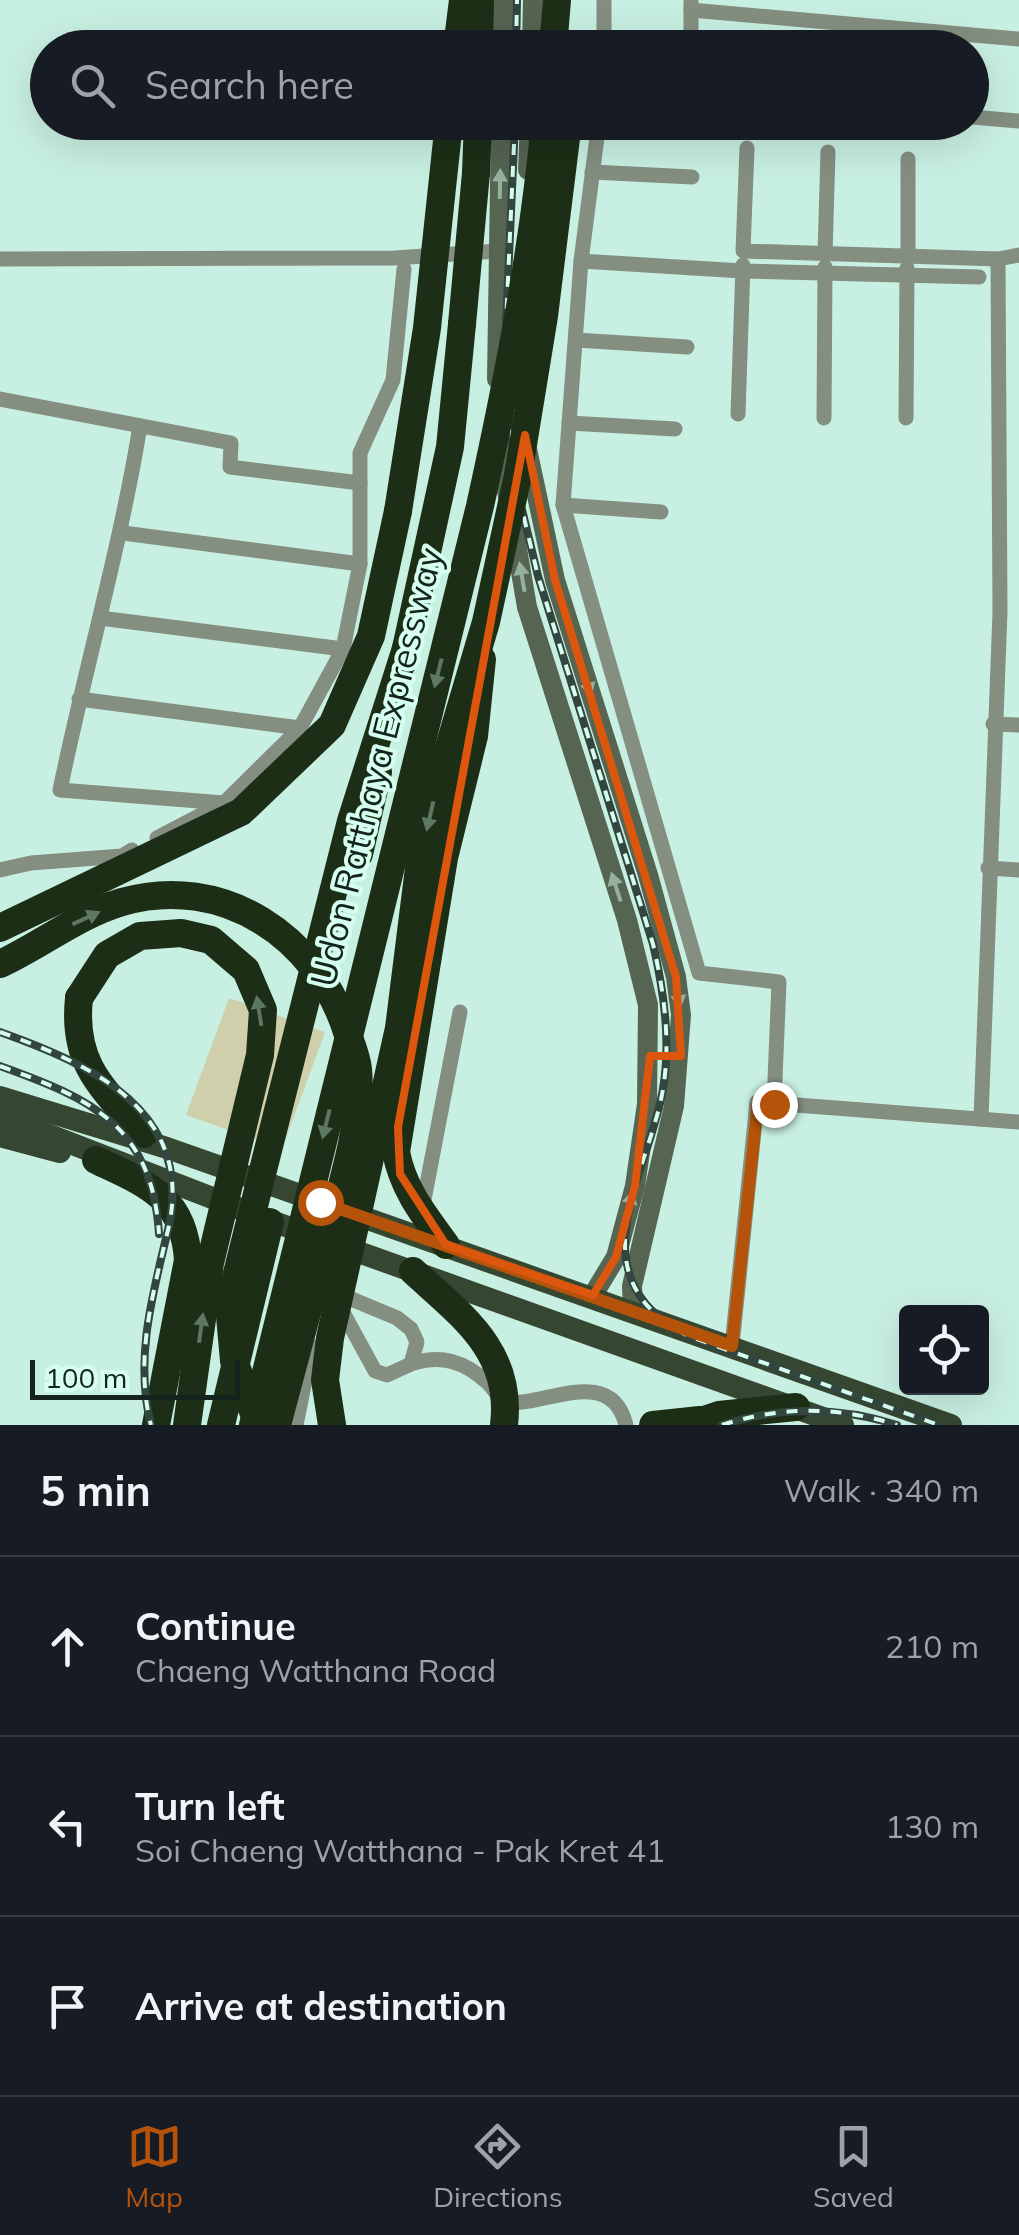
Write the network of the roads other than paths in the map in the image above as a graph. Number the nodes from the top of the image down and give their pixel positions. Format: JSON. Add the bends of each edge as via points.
{"nodes":[{"id":1,"x":462,"y":0,"type":"edge"},
{"id":2,"x":480,"y":0,"type":"edge"},
{"id":3,"x":504,"y":0,"type":"edge"},
{"id":4,"x":533,"y":0,"type":"edge"},
{"id":5,"x":557,"y":0,"type":"edge"},
{"id":6,"x":569,"y":0,"type":"edge"},
{"id":7,"x":604,"y":0,"type":"edge"},
{"id":8,"x":692,"y":5,"type":"edge"},
{"id":9,"x":459,"y":30,"type":"edge"},
{"id":10,"x":479,"y":30,"type":"edge"},
{"id":11,"x":503,"y":30,"type":"edge"},
{"id":12,"x":532,"y":30,"type":"edge"},
{"id":13,"x":554,"y":30,"type":"edge"},
{"id":14,"x":570,"y":30,"type":"edge"},
{"id":15,"x":604,"y":30,"type":"edge"},
{"id":16,"x":691,"y":30,"type":"edge"},
{"id":17,"x":932,"y":30,"type":"edge"},
{"id":18,"x":989,"y":36,"type":"edge"},
{"id":19,"x":1019,"y":39,"type":"edge"},
{"id":20,"x":989,"y":118,"type":"edge"},
{"id":21,"x":1019,"y":121,"type":"edge"},
{"id":22,"x":447,"y":140,"type":"edge"},
{"id":23,"x":476,"y":140,"type":"edge"},
{"id":24,"x":501,"y":140,"type":"edge"},
{"id":25,"x":534,"y":140,"type":"edge"},
{"id":26,"x":536,"y":140,"type":"edge"},
{"id":27,"x":566,"y":140,"type":"edge"},
{"id":28,"x":596,"y":140,"type":"edge"},
{"id":29,"x":747,"y":148,"type":"dead end"},
{"id":30,"x":828,"y":152,"type":"dead end"},
{"id":31,"x":908,"y":159,"type":"dead end"},
{"id":32,"x":592,"y":172,"type":"junction"},
{"id":33,"x":692,"y":177,"type":"dead end"},
{"id":34,"x":498,"y":251,"type":"junction"},
{"id":35,"x":1019,"y":255,"type":"edge"},
{"id":36,"x":998,"y":259,"type":"junction"},
{"id":37,"x":0,"y":260,"type":"edge"},
{"id":38,"x":581,"y":261,"type":"junction"},
{"id":39,"x":743,"y":262,"type":"junction"},
{"id":40,"x":825,"y":264,"type":"junction"},
{"id":41,"x":907,"y":267,"type":"junction"},
{"id":42,"x":404,"y":269,"type":"dead end"},
{"id":43,"x":979,"y":277,"type":"dead end"},
{"id":44,"x":576,"y":340,"type":"junction"},
{"id":45,"x":687,"y":348,"type":"dead end"},
{"id":46,"x":0,"y":399,"type":"edge"},
{"id":47,"x":738,"y":414,"type":"dead end"},
{"id":48,"x":824,"y":418,"type":"dead end"},
{"id":49,"x":906,"y":418,"type":"dead end"},
{"id":50,"x":569,"y":423,"type":"junction"},
{"id":51,"x":140,"y":426,"type":"junction"},
{"id":52,"x":675,"y":429,"type":"dead end"},
{"id":53,"x":360,"y":484,"type":"junction"},
{"id":54,"x":562,"y":505,"type":"junction"},
{"id":55,"x":661,"y":512,"type":"dead end"},
{"id":56,"x":123,"y":534,"type":"junction"},
{"id":57,"x":360,"y":564,"type":"junction"},
{"id":58,"x":1000,"y":612,"type":"junction"},
{"id":59,"x":1019,"y":614,"type":"edge"},
{"id":60,"x":100,"y":618,"type":"junction"},
{"id":61,"x":486,"y":622,"type":"junction"},
{"id":62,"x":408,"y":642,"type":"junction"},
{"id":63,"x":343,"y":649,"type":"junction"},
{"id":64,"x":78,"y":698,"type":"junction"},
{"id":65,"x":992,"y":724,"type":"junction"},
{"id":66,"x":1019,"y":725,"type":"edge"},
{"id":67,"x":300,"y":728,"type":"junction"},
{"id":68,"x":224,"y":803,"type":"junction"},
{"id":69,"x":988,"y":868,"type":"junction"},
{"id":70,"x":0,"y":870,"type":"edge"},
{"id":71,"x":1019,"y":870,"type":"edge"},
{"id":72,"x":0,"y":928,"type":"edge"},
{"id":73,"x":0,"y":964,"type":"edge"},
{"id":74,"x":460,"y":1012,"type":"dead end"},
{"id":75,"x":650,"y":1056,"type":"junction"},
{"id":76,"x":680,"y":1056,"type":"junction"},
{"id":77,"x":0,"y":1081,"type":"edge"},
{"id":78,"x":0,"y":1097,"type":"edge"},
{"id":79,"x":774,"y":1104,"type":"junction"},
{"id":80,"x":0,"y":1116,"type":"edge"},
{"id":81,"x":981,"y":1119,"type":"junction"},
{"id":82,"x":1019,"y":1122,"type":"edge"},
{"id":83,"x":0,"y":1136,"type":"edge"},
{"id":84,"x":155,"y":1141,"type":"junction"},
{"id":85,"x":96,"y":1160,"type":"junction"},
{"id":86,"x":137,"y":1169,"type":"junction"},
{"id":87,"x":421,"y":1212,"type":"junction"},
{"id":88,"x":276,"y":1224,"type":"junction"},
{"id":89,"x":446,"y":1245,"type":"junction"},
{"id":90,"x":188,"y":1260,"type":"junction"},
{"id":91,"x":413,"y":1271,"type":"junction"},
{"id":92,"x":270,"y":1279,"type":"junction"},
{"id":93,"x":322,"y":1288,"type":"junction"},
{"id":94,"x":593,"y":1295,"type":"junction"},
{"id":95,"x":633,"y":1310,"type":"junction"},
{"id":96,"x":732,"y":1346,"type":"junction"},
{"id":97,"x":410,"y":1364,"type":"junction"},
{"id":98,"x":504,"y":1413,"type":"edge"},
{"id":99,"x":807,"y":1416,"type":"edge"},
{"id":100,"x":694,"y":1423,"type":"edge"},
{"id":101,"x":156,"y":1425,"type":"edge"},
{"id":102,"x":188,"y":1425,"type":"edge"},
{"id":103,"x":221,"y":1425,"type":"edge"},
{"id":104,"x":230,"y":1425,"type":"edge"},
{"id":105,"x":256,"y":1425,"type":"edge"},
{"id":106,"x":277,"y":1425,"type":"edge"},
{"id":107,"x":296,"y":1425,"type":"edge"},
{"id":108,"x":332,"y":1425,"type":"edge"},
{"id":109,"x":626,"y":1425,"type":"edge"},
{"id":110,"x":653,"y":1425,"type":"edge"},
{"id":111,"x":843,"y":1425,"type":"edge"},
{"id":112,"x":951,"y":1425,"type":"edge"}],
"edges":[{"from":1,"to":9,"type":"highway"},
{"from":2,"to":10,"type":"highway"},
{"from":3,"to":11,"type":"main road"},
{"from":4,"to":12,"type":"main road"},
{"from":5,"to":13,"type":"highway"},
{"from":6,"to":14,"type":"highway"},
{"from":7,"to":15,"type":"street"},
{"from":8,"to":16,"type":"street"},
{"from":8,"to":17,"type":"street"},
{"from":18,"to":19,"type":"street"},
{"from":20,"to":21,"type":"street"},
{"from":22,"to":72,"type":"highway","bridge":true,"via":[[398,511],[371,636],[332,725],[241,812]]},
{"from":23,"to":62,"type":"highway","name":"Udon Ratthaya Expressway","bridge":true,"via":[[450,447]]},
{"from":34,"to":24,"type":"main road","one_way":true},
{"from":25,"to":76,"type":"main road","one_way":true,"via":[[521,418],[555,580],[676,977]]},
{"from":26,"to":105,"type":"highway","name":"Udon Ratthaya Expressway","one_way":true,"bridge":true,"via":[[539,193],[488,474]]},
{"from":27,"to":61,"type":"highway","bridge":true,"via":[[534,384]]},
{"from":28,"to":32,"type":"street"},
{"from":29,"to":39,"type":"street"},
{"from":30,"to":40,"type":"street"},
{"from":31,"to":41,"type":"street"},
{"from":32,"to":33,"type":"street"},
{"from":32,"to":38,"type":"street"},
{"from":34,"to":37,"type":"street","via":[[395,258]]},
{"from":75,"to":34,"type":"main road","one_way":true,"via":[[640,965],[527,607],[498,433]]},
{"from":35,"to":36,"type":"street"},
{"from":36,"to":41,"type":"street"},
{"from":36,"to":58,"type":"street"},
{"from":38,"to":39,"type":"street"},
{"from":38,"to":44,"type":"street"},
{"from":39,"to":40,"type":"street"},
{"from":39,"to":47,"type":"street"},
{"from":40,"to":41,"type":"street"},
{"from":40,"to":48,"type":"street"},
{"from":41,"to":43,"type":"street"},
{"from":41,"to":49,"type":"street"},
{"from":42,"to":53,"type":"street","via":[[393,380],[360,453]]},
{"from":44,"to":45,"type":"street"},
{"from":44,"to":50,"type":"street"},
{"from":46,"to":51,"type":"street"},
{"from":50,"to":52,"type":"street"},
{"from":50,"to":54,"type":"street"},
{"from":51,"to":53,"type":"street","via":[[231,443],[230,467]]},
{"from":51,"to":56,"type":"street"},
{"from":53,"to":57,"type":"street"},
{"from":54,"to":55,"type":"street"},
{"from":54,"to":79,"type":"street","via":[[699,973],[778,982]]},
{"from":56,"to":57,"type":"street"},
{"from":56,"to":60,"type":"street"},
{"from":57,"to":63,"type":"street"},
{"from":58,"to":59,"type":"street"},
{"from":58,"to":65,"type":"street"},
{"from":60,"to":63,"type":"street"},
{"from":60,"to":64,"type":"street"},
{"from":61,"to":87,"type":"highway","bridge":true,"via":[[474,736],[444,858],[398,1127],[400,1174]]},
{"from":61,"to":108,"type":"highway","one_way":true,"bridge":true,"via":[[420,860],[399,1028],[330,1338],[325,1380]]},
{"from":62,"to":103,"type":"highway","name":"Udon Ratthaya Expressway","bridge":true},
{"from":62,"to":105,"type":"highway","bridge":true,"via":[[351,821],[229,1305],[234,1360]]},
{"from":63,"to":67,"type":"street"},
{"from":64,"to":67,"type":"street"},
{"from":64,"to":68,"type":"street","via":[[60,790]]},
{"from":65,"to":66,"type":"street"},
{"from":65,"to":69,"type":"street"},
{"from":67,"to":68,"type":"street"},
{"from":68,"to":70,"type":"street","via":[[122,856]]},
{"from":69,"to":71,"type":"street"},
{"from":69,"to":81,"type":"street"},
{"from":73,"to":106,"type":"highway","one_way":true,"bridge":true,"via":[[80,919],[165,894],[219,902],[266,919],[307,954],[338,1005],[358,1068],[349,1156]]},
{"from":74,"to":87,"type":"street"},
{"from":75,"to":76,"type":"main road"},
{"from":94,"to":75,"type":"main road","one_way":true,"via":[[616,1257],[635,1186]]},
{"from":76,"to":95,"type":"main road","via":[[656,1197],[632,1286]]},
{"from":77,"to":84,"type":"main road"},
{"from":78,"to":84,"type":"main road"},
{"from":79,"to":81,"type":"street"},
{"from":79,"to":96,"type":"street","via":[[758,1102]]},
{"from":80,"to":86,"type":"main road"},
{"from":81,"to":82,"type":"street"},
{"from":83,"to":85,"type":"main road"},
{"from":84,"to":89,"type":"main road"},
{"from":102,"to":84,"type":"highway","one_way":true,"bridge":true,"via":[[210,1262],[260,1054],[263,1010],[246,970],[211,940],[181,933],[140,936],[107,955],[79,998],[75,1032],[91,1075]]},
{"from":85,"to":86,"type":"main road"},
{"from":85,"to":90,"type":"highway","via":[[168,1202],[186,1236]]},
{"from":86,"to":88,"type":"main road"},
{"from":87,"to":89,"type":"highway"},
{"from":88,"to":91,"type":"main road"},
{"from":88,"to":92,"type":"street"},
{"from":89,"to":94,"type":"main road"},
{"from":90,"to":92,"type":"street","via":[[209,1249]]},
{"from":90,"to":101,"type":"highway"},
{"from":91,"to":98,"type":"highway","via":[[485,1338],[498,1368]]},
{"from":91,"to":99,"type":"main road"},
{"from":92,"to":93,"type":"street"},
{"from":92,"to":104,"type":"street"},
{"from":92,"to":107,"type":"street","via":[[299,1286],[314,1298],[316,1327]]},
{"from":93,"to":97,"type":"street","via":[[411,1329],[417,1342]]},
{"from":93,"to":97,"type":"street","via":[[346,1314],[375,1370],[387,1375]]},
{"from":94,"to":95,"type":"main road"},
{"from":95,"to":96,"type":"main road"},
{"from":96,"to":112,"type":"main road"},
{"from":97,"to":98,"type":"street","via":[[445,1358],[467,1366]]},
{"from":98,"to":109,"type":"street","via":[[574,1391],[620,1409]]},
{"from":99,"to":100,"type":"highway"},
{"from":99,"to":111,"type":"main road"},
{"from":100,"to":110,"type":"highway"}]}
